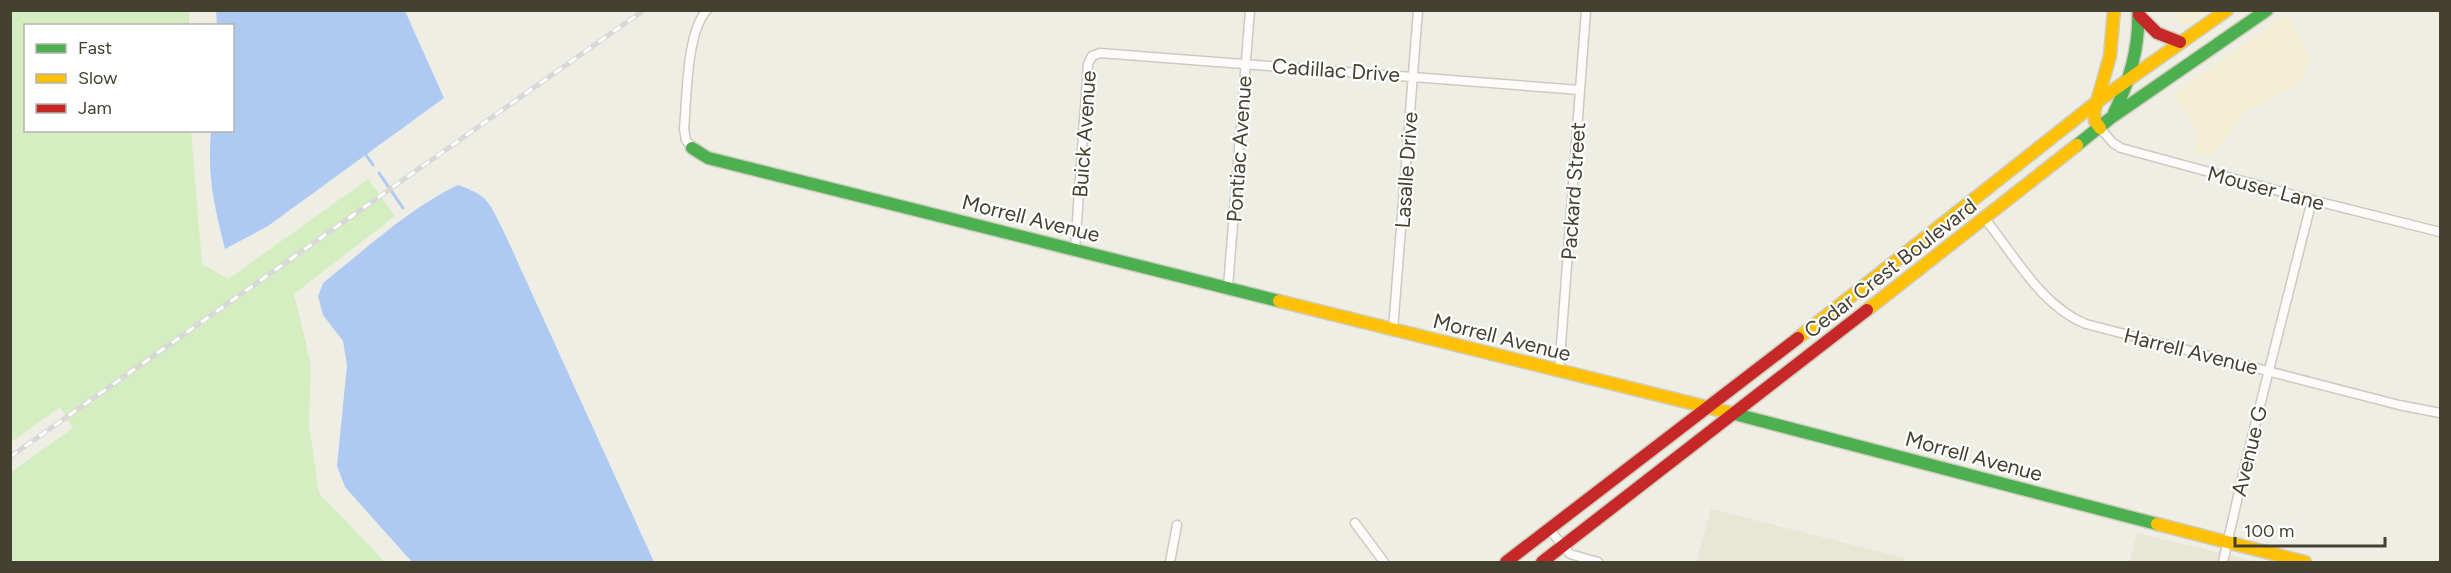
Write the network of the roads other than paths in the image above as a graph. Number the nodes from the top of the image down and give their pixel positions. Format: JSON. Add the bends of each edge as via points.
{"nodes":[{"id":1,"x":707,"y":10,"type":"edge"},
{"id":2,"x":1250,"y":10,"type":"edge"},
{"id":3,"x":1418,"y":10,"type":"edge"},
{"id":4,"x":1586,"y":10,"type":"edge"},
{"id":5,"x":2114,"y":10,"type":"edge"},
{"id":6,"x":2228,"y":10,"type":"edge"},
{"id":7,"x":2267,"y":10,"type":"edge"},
{"id":8,"x":2138,"y":13,"type":"edge"},
{"id":9,"x":2212,"y":20,"type":"junction"},
{"id":10,"x":2225,"y":39,"type":"junction"},
{"id":11,"x":2180,"y":42,"type":"junction"},
{"id":12,"x":1092,"y":56,"type":"joint"},
{"id":13,"x":1246,"y":64,"type":"junction"},
{"id":14,"x":1413,"y":76,"type":"junction"},
{"id":15,"x":2130,"y":78,"type":"junction"},
{"id":16,"x":1580,"y":90,"type":"junction"},
{"id":17,"x":2098,"y":101,"type":"junction"},
{"id":18,"x":2112,"y":117,"type":"junction"},
{"id":19,"x":2100,"y":128,"type":"junction"},
{"id":20,"x":692,"y":148,"type":"joint"},
{"id":21,"x":2312,"y":200,"type":"junction"},
{"id":22,"x":1972,"y":201,"type":"junction"},
{"id":23,"x":1986,"y":219,"type":"junction"},
{"id":24,"x":2440,"y":232,"type":"edge"},
{"id":25,"x":1076,"y":249,"type":"junction"},
{"id":26,"x":1228,"y":287,"type":"junction"},
{"id":27,"x":1394,"y":330,"type":"junction"},
{"id":28,"x":2269,"y":370,"type":"junction"},
{"id":29,"x":1559,"y":372,"type":"junction"},
{"id":30,"x":1705,"y":408,"type":"junction"},
{"id":31,"x":2440,"y":413,"type":"edge"},
{"id":32,"x":1734,"y":414,"type":"junction"},
{"id":33,"x":1355,"y":523,"type":"dead end"},
{"id":34,"x":1177,"y":525,"type":"dead end"},
{"id":35,"x":1549,"y":530,"type":"junction"},
{"id":36,"x":2228,"y":542,"type":"junction"},
{"id":37,"x":1563,"y":546,"type":"junction"},
{"id":38,"x":1170,"y":562,"type":"edge"},
{"id":39,"x":1384,"y":562,"type":"edge"},
{"id":40,"x":1506,"y":562,"type":"edge"},
{"id":41,"x":1542,"y":562,"type":"edge"},
{"id":42,"x":1598,"y":562,"type":"edge"},
{"id":43,"x":2223,"y":562,"type":"edge"},
{"id":44,"x":2305,"y":562,"type":"edge"}],
"edges":[{"from":1,"to":20,"type":"street","via":[[692,45],[684,129]]},
{"from":2,"to":13,"type":"street","name":"Pontiac Avenue"},
{"from":3,"to":14,"type":"street","name":"Lasalle Drive"},
{"from":4,"to":16,"type":"street","name":"Packard Street"},
{"from":5,"to":17,"type":"street","via":[[2110,56]]},
{"from":6,"to":9,"type":"street","name":"Cedar Crest Boulevard"},
{"from":7,"to":10,"type":"street","name":"Cedar Crest Boulevard"},
{"from":8,"to":11,"type":"street","via":[[2150,30]]},
{"from":8,"to":15,"type":"street"},
{"from":9,"to":10,"type":"street"},
{"from":9,"to":11,"type":"street","name":"Cedar Crest Boulevard"},
{"from":10,"to":18,"type":"street","name":"Cedar Crest Boulevard"},
{"from":11,"to":15,"type":"street","name":"Cedar Crest Boulevard"},
{"from":12,"to":13,"type":"street","name":"Cadillac Drive","via":[[1100,53]]},
{"from":12,"to":25,"type":"street","name":"Buick Avenue","via":[[1088,64]]},
{"from":13,"to":14,"type":"street","name":"Cadillac Drive"},
{"from":13,"to":26,"type":"street","name":"Pontiac Avenue"},
{"from":14,"to":16,"type":"street","name":"Cadillac Drive"},
{"from":14,"to":27,"type":"street","name":"Lasalle Drive"},
{"from":15,"to":17,"type":"street","name":"Cedar Crest Boulevard"},
{"from":15,"to":18,"type":"street"},
{"from":16,"to":29,"type":"street","name":"Packard Street"},
{"from":17,"to":19,"type":"street","via":[[2094,112]]},
{"from":17,"to":22,"type":"street","name":"Cedar Crest Boulevard"},
{"from":18,"to":19,"type":"street","name":"Cedar Crest Boulevard"},
{"from":19,"to":21,"type":"street","name":"Mouser Lane","via":[[2121,148]]},
{"from":19,"to":23,"type":"street","name":"Cedar Crest Boulevard"},
{"from":20,"to":25,"type":"street","name":"Morrell Avenue","via":[[708,158]]},
{"from":21,"to":24,"type":"street","name":"Mouser Lane"},
{"from":21,"to":28,"type":"street","name":"Avenue G"},
{"from":22,"to":23,"type":"street"},
{"from":22,"to":30,"type":"street","name":"Cedar Crest Boulevard"},
{"from":23,"to":28,"type":"street","name":"Harrell Avenue","via":[[2049,301],[2071,318]]},
{"from":23,"to":32,"type":"street","name":"Cedar Crest Boulevard"},
{"from":25,"to":26,"type":"street","name":"Morrell Avenue"},
{"from":26,"to":27,"type":"street","name":"Morrell Avenue"},
{"from":27,"to":29,"type":"street","name":"Morrell Avenue"},
{"from":28,"to":31,"type":"street","name":"Harrell Avenue"},
{"from":28,"to":36,"type":"street","name":"Avenue G"},
{"from":29,"to":30,"type":"street","name":"Morrell Avenue"},
{"from":30,"to":32,"type":"street","name":"Morrell Avenue"},
{"from":30,"to":35,"type":"street","name":"Cedar Crest Boulevard"},
{"from":32,"to":36,"type":"street","name":"Morrell Avenue"},
{"from":32,"to":37,"type":"street","name":"Cedar Crest Boulevard"},
{"from":33,"to":39,"type":"street"},
{"from":34,"to":38,"type":"street"},
{"from":35,"to":37,"type":"street"},
{"from":35,"to":40,"type":"street","name":"Cedar Crest Boulevard"},
{"from":36,"to":43,"type":"street","name":"Avenue G"},
{"from":36,"to":44,"type":"street","name":"Morrell Avenue"},
{"from":37,"to":41,"type":"street","name":"Cedar Crest Boulevard"},
{"from":37,"to":42,"type":"street","via":[[1570,554]]}]}
